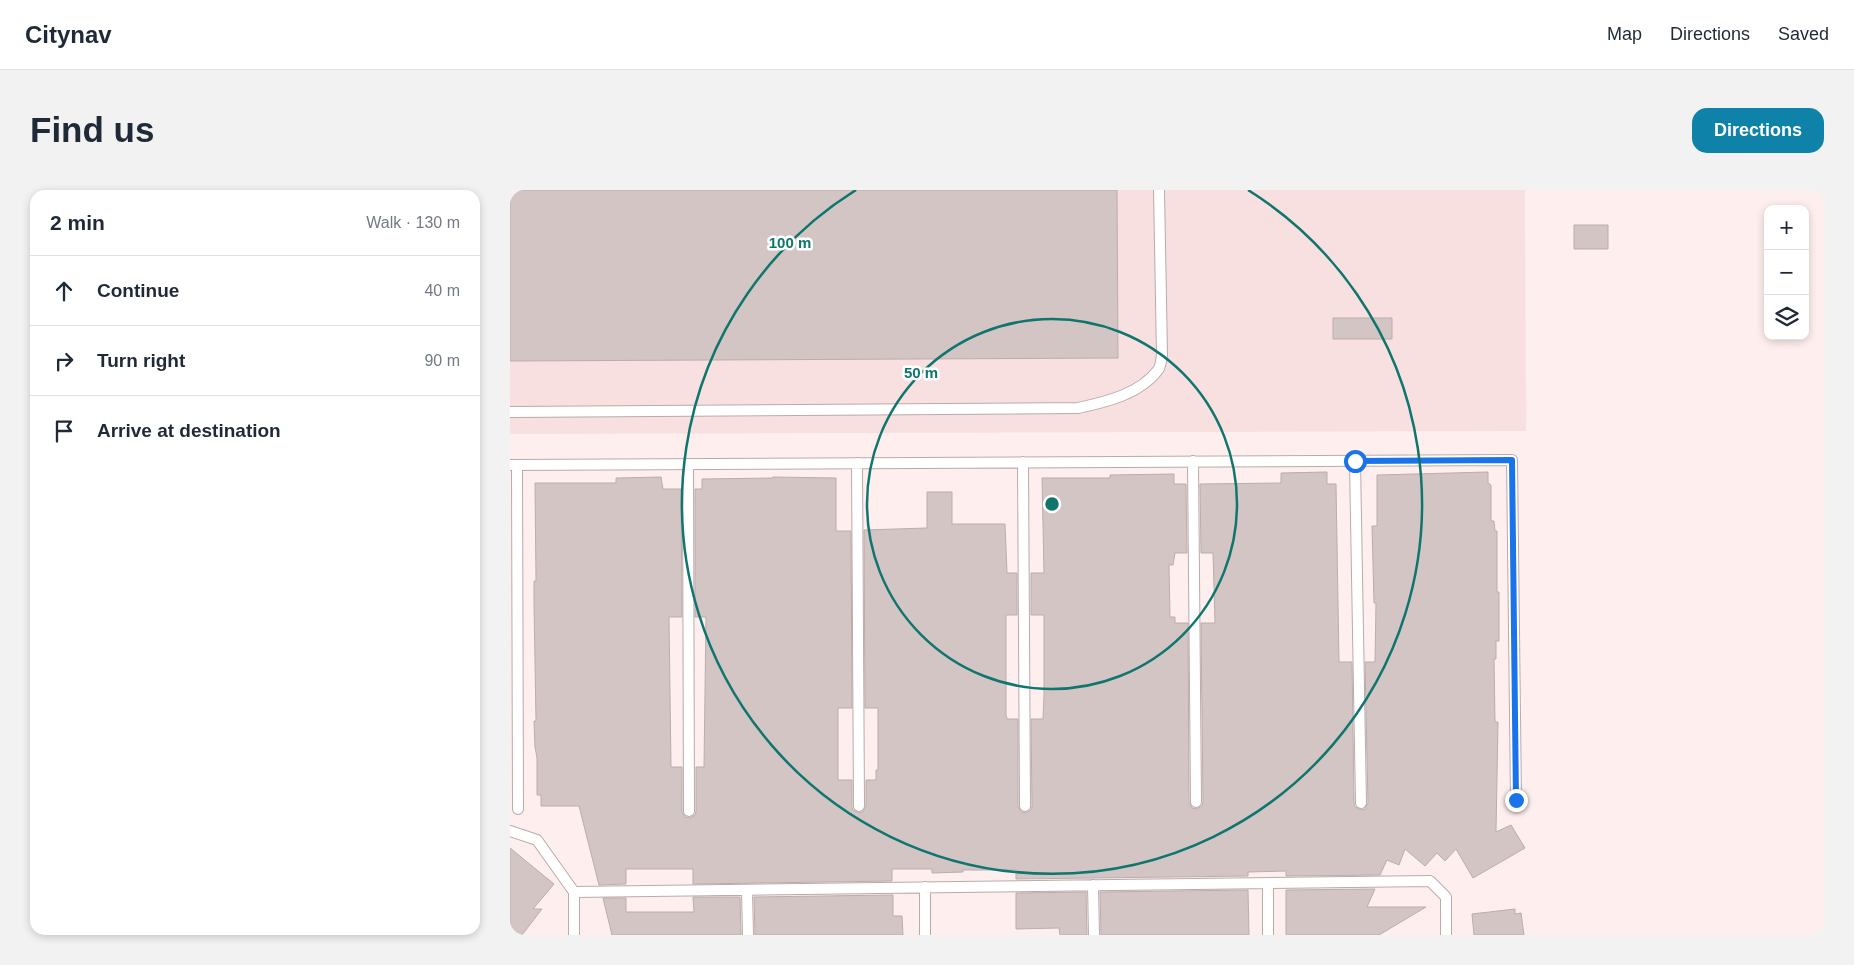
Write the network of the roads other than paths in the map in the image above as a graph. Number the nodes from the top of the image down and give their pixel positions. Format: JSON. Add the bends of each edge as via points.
{"nodes":[{"id":1,"x":1159,"y":190,"type":"edge"},
{"id":2,"x":510,"y":412,"type":"edge"},
{"id":3,"x":1192,"y":461,"type":"junction"},
{"id":4,"x":1355,"y":461,"type":"junction"},
{"id":5,"x":1024,"y":462,"type":"junction"},
{"id":6,"x":857,"y":463,"type":"junction"},
{"id":7,"x":688,"y":464,"type":"junction"},
{"id":8,"x":514,"y":465,"type":"edge"},
{"id":9,"x":1516,"y":800,"type":"dead end"},
{"id":10,"x":1196,"y":802,"type":"dead end"},
{"id":11,"x":1361,"y":803,"type":"dead end"},
{"id":12,"x":859,"y":806,"type":"dead end"},
{"id":13,"x":1025,"y":806,"type":"dead end"},
{"id":14,"x":518,"y":809,"type":"dead end"},
{"id":15,"x":689,"y":811,"type":"dead end"},
{"id":16,"x":510,"y":831,"type":"edge"},
{"id":17,"x":1268,"y":883,"type":"junction"},
{"id":18,"x":1093,"y":885,"type":"junction"},
{"id":19,"x":925,"y":887,"type":"junction"},
{"id":20,"x":747,"y":890,"type":"junction"},
{"id":21,"x":574,"y":892,"type":"junction"},
{"id":22,"x":574,"y":935,"type":"edge"},
{"id":23,"x":748,"y":935,"type":"edge"},
{"id":24,"x":925,"y":935,"type":"edge"},
{"id":25,"x":1094,"y":935,"type":"edge"},
{"id":26,"x":1268,"y":935,"type":"edge"},
{"id":27,"x":1446,"y":935,"type":"edge"}],
"edges":[{"from":1,"to":2,"type":"lane","via":[[1162,355],[1159,369],[1128,393],[1103,403],[1078,408]]},
{"from":3,"to":4,"type":"lane"},
{"from":3,"to":5,"type":"lane"},
{"from":3,"to":10,"type":"lane"},
{"from":4,"to":9,"type":"lane","via":[[1512,460]]},
{"from":4,"to":11,"type":"lane"},
{"from":5,"to":6,"type":"lane"},
{"from":5,"to":13,"type":"lane"},
{"from":6,"to":7,"type":"lane"},
{"from":6,"to":12,"type":"lane"},
{"from":7,"to":8,"type":"lane"},
{"from":7,"to":15,"type":"lane"},
{"from":8,"to":14,"type":"lane"},
{"from":16,"to":21,"type":"lane","via":[[537,840]]},
{"from":17,"to":18,"type":"lane"},
{"from":17,"to":26,"type":"lane"},
{"from":17,"to":27,"type":"lane","via":[[1430,881],[1446,897]]},
{"from":18,"to":19,"type":"lane"},
{"from":18,"to":25,"type":"lane"},
{"from":19,"to":20,"type":"lane"},
{"from":19,"to":24,"type":"lane"},
{"from":20,"to":21,"type":"lane"},
{"from":20,"to":23,"type":"lane"},
{"from":21,"to":22,"type":"lane"}]}
